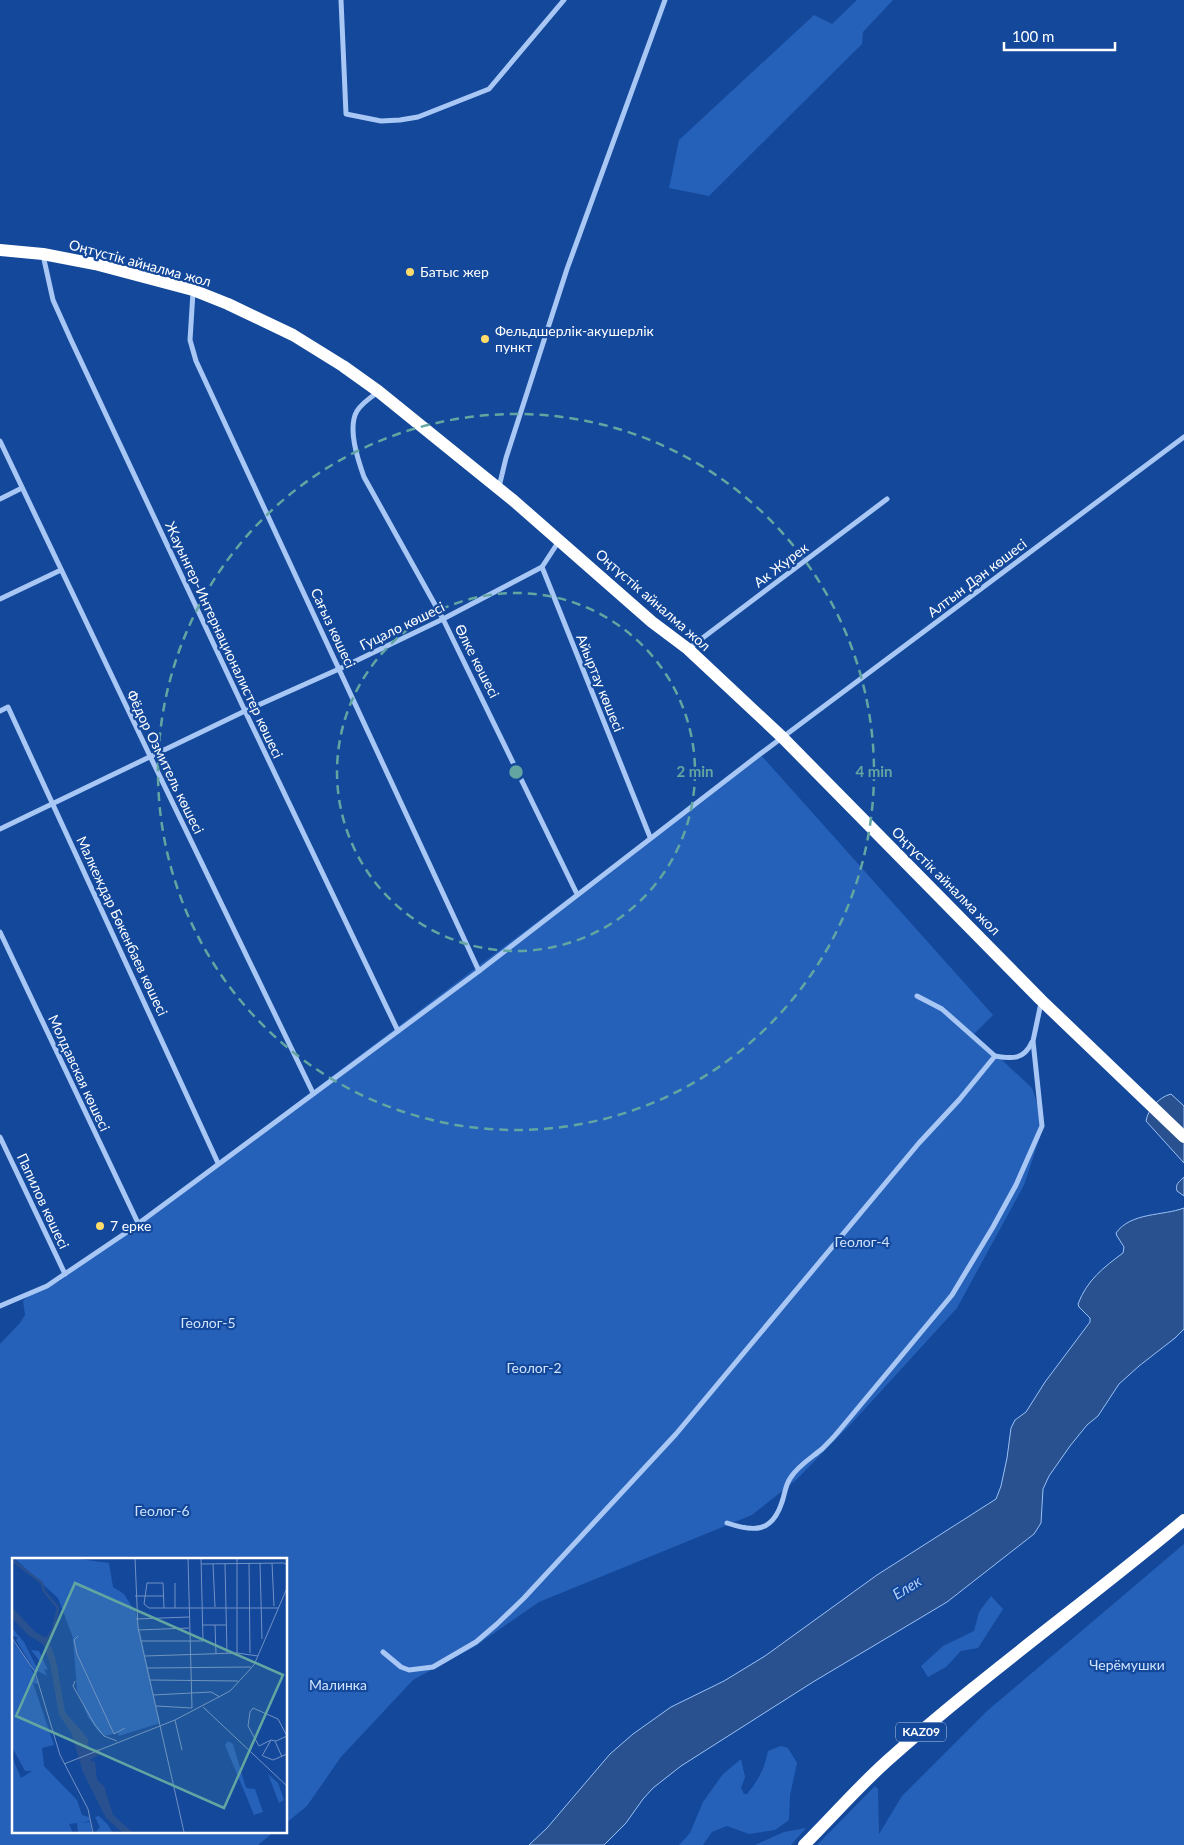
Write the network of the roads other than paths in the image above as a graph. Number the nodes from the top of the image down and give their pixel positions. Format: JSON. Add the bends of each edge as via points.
{"nodes":[{"id":1,"x":342,"y":0,"type":"edge"},
{"id":2,"x":564,"y":0,"type":"edge"},
{"id":3,"x":665,"y":0,"type":"edge"},
{"id":4,"x":0,"y":250,"type":"edge"},
{"id":5,"x":43,"y":254,"type":"junction"},
{"id":6,"x":194,"y":290,"type":"junction"},
{"id":7,"x":378,"y":391,"type":"junction"},
{"id":8,"x":1184,"y":437,"type":"edge"},
{"id":9,"x":0,"y":441,"type":"edge"},
{"id":10,"x":22,"y":488,"type":"junction"},
{"id":11,"x":498,"y":489,"type":"junction"},
{"id":12,"x":0,"y":499,"type":"edge"},
{"id":13,"x":888,"y":499,"type":"dead end"},
{"id":14,"x":560,"y":540,"type":"junction"},
{"id":15,"x":542,"y":568,"type":"junction"},
{"id":16,"x":61,"y":570,"type":"junction"},
{"id":17,"x":0,"y":600,"type":"edge"},
{"id":18,"x":443,"y":619,"type":"junction"},
{"id":19,"x":688,"y":649,"type":"junction"},
{"id":20,"x":339,"y":668,"type":"junction"},
{"id":21,"x":244,"y":710,"type":"junction"},
{"id":22,"x":0,"y":711,"type":"edge"},
{"id":23,"x":782,"y":736,"type":"junction"},
{"id":24,"x":150,"y":756,"type":"junction"},
{"id":25,"x":53,"y":803,"type":"junction"},
{"id":26,"x":0,"y":829,"type":"edge"},
{"id":27,"x":650,"y":837,"type":"junction"},
{"id":28,"x":577,"y":894,"type":"junction"},
{"id":29,"x":0,"y":932,"type":"edge"},
{"id":30,"x":479,"y":970,"type":"junction"},
{"id":31,"x":917,"y":996,"type":"dead end"},
{"id":32,"x":1042,"y":1000,"type":"junction"},
{"id":33,"x":398,"y":1032,"type":"junction"},
{"id":34,"x":1033,"y":1041,"type":"junction"},
{"id":35,"x":995,"y":1056,"type":"junction"},
{"id":36,"x":313,"y":1092,"type":"junction"},
{"id":37,"x":0,"y":1137,"type":"edge"},
{"id":38,"x":1184,"y":1137,"type":"edge"},
{"id":39,"x":218,"y":1163,"type":"junction"},
{"id":40,"x":138,"y":1223,"type":"junction"},
{"id":41,"x":65,"y":1274,"type":"junction"},
{"id":42,"x":0,"y":1306,"type":"edge"},
{"id":43,"x":1184,"y":1520,"type":"edge"},
{"id":44,"x":727,"y":1523,"type":"dead end"},
{"id":45,"x":383,"y":1652,"type":"dead end"},
{"id":46,"x":804,"y":1845,"type":"edge"}],
"edges":[{"from":1,"to":2,"type":"street","via":[[346,114],[381,121],[418,117],[490,89]]},
{"from":3,"to":11,"type":"street","via":[[567,269]]},
{"from":4,"to":5,"type":"highway","name":"Оңтүстік айналма жол"},
{"from":5,"to":6,"type":"highway","name":"Оңтүстік айналма жол"},
{"from":5,"to":21,"type":"street","name":"Жауынгер-Интернационалистер көшесі","via":[[53,300]]},
{"from":6,"to":7,"type":"highway","name":"Оңтүстік айналма жол","via":[[292,335]]},
{"from":6,"to":20,"type":"street","name":"Сағыз көшесі","via":[[190,340],[196,362]]},
{"from":7,"to":11,"type":"highway","name":"Оңтүстік айналма жол"},
{"from":7,"to":18,"type":"street","name":"Өлке көшесі","via":[[361,405],[354,418],[358,459],[364,477]]},
{"from":8,"to":23,"type":"street","name":"Алтын Дән көшесі"},
{"from":9,"to":10,"type":"street","name":"Фёдор Озмитель көшесі"},
{"from":10,"to":12,"type":"street"},
{"from":10,"to":16,"type":"street","name":"Фёдор Озмитель көшесі"},
{"from":11,"to":14,"type":"highway","name":"Оңтүстік айналма жол"},
{"from":13,"to":19,"type":"street","name":"Ак Журек"},
{"from":14,"to":15,"type":"street"},
{"from":14,"to":19,"type":"highway","name":"Оңтүстік айналма жол","via":[[652,622]]},
{"from":15,"to":18,"type":"street","name":"Гуцало көшесі"},
{"from":15,"to":27,"type":"street","name":"Айыртау көшесі"},
{"from":16,"to":17,"type":"street"},
{"from":16,"to":24,"type":"street","name":"Фёдор Озмитель көшесі"},
{"from":18,"to":20,"type":"street","name":"Гуцало көшесі"},
{"from":18,"to":28,"type":"street","name":"Өлке көшесі"},
{"from":19,"to":23,"type":"highway","name":"Оңтүстік айналма жол"},
{"from":20,"to":21,"type":"street","name":"Гуцало көшесі"},
{"from":20,"to":30,"type":"street","name":"Сағыз көшесі"},
{"from":21,"to":24,"type":"street","name":"Гуцало көшесі"},
{"from":21,"to":33,"type":"street","name":"Жауынгер-Интернационалистер көшесі"},
{"from":22,"to":25,"type":"street","name":"Малкеждар Бөкенбаев көшесі","via":[[8,707]]},
{"from":23,"to":27,"type":"street","name":"Алтын Дән көшесі"},
{"from":23,"to":32,"type":"highway","name":"Оңтүстік айналма жол"},
{"from":24,"to":25,"type":"street","name":"Гуцало көшесі"},
{"from":24,"to":36,"type":"street","name":"Фёдор Озмитель көшесі"},
{"from":25,"to":26,"type":"street","name":"Гуцало көшесі"},
{"from":25,"to":39,"type":"street","name":"Малкеждар Бөкенбаев көшесі"},
{"from":27,"to":28,"type":"street","name":"Алтын Дән көшесі"},
{"from":28,"to":30,"type":"street","name":"Алтын Дән көшесі"},
{"from":29,"to":40,"type":"street","name":"Молдавская көшесі"},
{"from":30,"to":33,"type":"street","name":"Алтын Дән көшесі"},
{"from":31,"to":35,"type":"street","via":[[942,1009]]},
{"from":32,"to":34,"type":"street"},
{"from":32,"to":38,"type":"highway","name":"Оңтүстік айналма жол"},
{"from":33,"to":36,"type":"street","name":"Алтын Дән көшесі"},
{"from":34,"to":35,"type":"street","via":[[1028,1051],[1020,1056]]},
{"from":34,"to":44,"type":"street","via":[[1042,1126],[1016,1185],[952,1295],[838,1432],[791,1477],[771,1522],[753,1530]]},
{"from":35,"to":45,"type":"street","via":[[676,1434],[524,1598],[476,1642],[433,1667],[409,1670],[400,1667]]},
{"from":36,"to":39,"type":"street","name":"Алтын Дән көшесі"},
{"from":37,"to":41,"type":"street","name":"Папилов көшесі"},
{"from":39,"to":40,"type":"street","name":"Алтын Дән көшесі"},
{"from":40,"to":41,"type":"street","name":"Алтын Дән көшесі"},
{"from":41,"to":42,"type":"street","name":"Алтын Дән көшесі","via":[[47,1286]]},
{"from":43,"to":46,"type":"highway","number":"KAZ09","via":[[971,1689],[885,1763]]}]}
